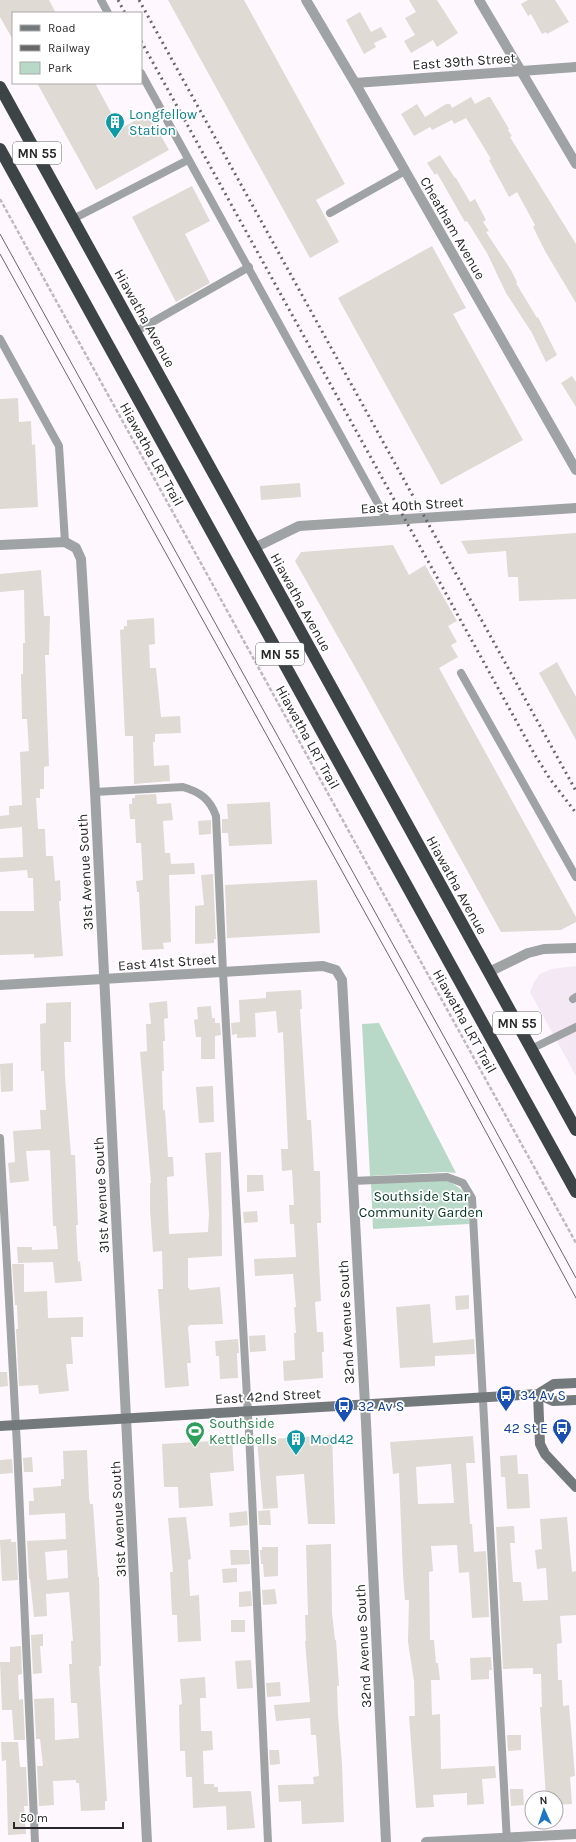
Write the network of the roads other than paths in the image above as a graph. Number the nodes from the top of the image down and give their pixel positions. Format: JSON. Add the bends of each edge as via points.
{"nodes":[{"id":1,"x":101,"y":0,"type":"edge"},
{"id":2,"x":306,"y":0,"type":"edge"},
{"id":3,"x":479,"y":0,"type":"edge"},
{"id":4,"x":107,"y":12,"type":"edge"},
{"id":5,"x":576,"y":67,"type":"edge"},
{"id":6,"x":522,"y":71,"type":"junction"},
{"id":7,"x":142,"y":75,"type":"edge"},
{"id":8,"x":355,"y":82,"type":"junction"},
{"id":9,"x":0,"y":87,"type":"edge"},
{"id":10,"x":0,"y":149,"type":"edge"},
{"id":11,"x":188,"y":160,"type":"junction"},
{"id":12,"x":576,"y":164,"type":"edge"},
{"id":13,"x":405,"y":171,"type":"junction"},
{"id":14,"x":330,"y":213,"type":"dead end"},
{"id":15,"x":73,"y":219,"type":"junction"},
{"id":16,"x":249,"y":267,"type":"junction"},
{"id":17,"x":135,"y":332,"type":"junction"},
{"id":18,"x":0,"y":339,"type":"edge"},
{"id":19,"x":576,"y":470,"type":"edge"},
{"id":20,"x":576,"y":508,"type":"edge"},
{"id":21,"x":387,"y":520,"type":"junction"},
{"id":22,"x":64,"y":542,"type":"junction"},
{"id":23,"x":0,"y":545,"type":"edge"},
{"id":24,"x":254,"y":548,"type":"junction"},
{"id":25,"x":461,"y":673,"type":"dead end"},
{"id":26,"x":95,"y":792,"type":"junction"},
{"id":27,"x":576,"y":877,"type":"edge"},
{"id":28,"x":576,"y":948,"type":"edge"},
{"id":29,"x":336,"y":970,"type":"joint"},
{"id":30,"x":489,"y":972,"type":"junction"},
{"id":31,"x":223,"y":973,"type":"junction"},
{"id":32,"x":104,"y":980,"type":"junction"},
{"id":33,"x":0,"y":985,"type":"edge"},
{"id":34,"x":576,"y":1027,"type":"edge"},
{"id":35,"x":531,"y":1049,"type":"junction"},
{"id":36,"x":576,"y":1130,"type":"edge"},
{"id":37,"x":0,"y":1138,"type":"edge"},
{"id":38,"x":352,"y":1181,"type":"junction"},
{"id":39,"x":576,"y":1192,"type":"edge"},
{"id":40,"x":576,"y":1383,"type":"edge"},
{"id":41,"x":538,"y":1394,"type":"junction"},
{"id":42,"x":483,"y":1396,"type":"junction"},
{"id":43,"x":576,"y":1400,"type":"edge"},
{"id":44,"x":364,"y":1404,"type":"junction"},
{"id":45,"x":248,"y":1411,"type":"junction"},
{"id":46,"x":127,"y":1418,"type":"junction"},
{"id":47,"x":16,"y":1425,"type":"junction"},
{"id":48,"x":0,"y":1426,"type":"edge"},
{"id":49,"x":576,"y":1487,"type":"edge"},
{"id":50,"x":576,"y":1834,"type":"edge"},
{"id":51,"x":507,"y":1840,"type":"edge"},
{"id":52,"x":35,"y":1842,"type":"edge"},
{"id":53,"x":147,"y":1842,"type":"edge"},
{"id":54,"x":268,"y":1842,"type":"edge"},
{"id":55,"x":386,"y":1842,"type":"edge"},
{"id":56,"x":426,"y":1842,"type":"edge"}],
"edges":[{"from":1,"to":4,"type":"lane"},
{"from":2,"to":8,"type":"street","name":"Cheatham Avenue"},
{"from":3,"to":6,"type":"street"},
{"from":5,"to":6,"type":"street","name":"East 39th Street"},
{"from":6,"to":8,"type":"street","name":"East 39th Street"},
{"from":6,"to":12,"type":"street"},
{"from":7,"to":11,"type":"lane"},
{"from":8,"to":13,"type":"street","name":"Cheatham Avenue"},
{"from":9,"to":15,"type":"highway","name":"Hiawatha Avenue","number":"MN 55"},
{"from":10,"to":39,"type":"highway","number":"MN 55"},
{"from":11,"to":15,"type":"lane"},
{"from":11,"to":16,"type":"lane"},
{"from":13,"to":14,"type":"lane"},
{"from":13,"to":19,"type":"street","name":"Cheatham Avenue"},
{"from":15,"to":17,"type":"highway","name":"Hiawatha Avenue","number":"MN 55"},
{"from":16,"to":17,"type":"lane"},
{"from":16,"to":21,"type":"lane"},
{"from":17,"to":24,"type":"highway","name":"Hiawatha Avenue","number":"MN 55"},
{"from":18,"to":22,"type":"lane","via":[[59,446]]},
{"from":20,"to":21,"type":"street","name":"East 40th Street"},
{"from":21,"to":24,"type":"street","name":"East 40th Street","via":[[300,526]]},
{"from":22,"to":23,"type":"street"},
{"from":22,"to":26,"type":"street","name":"31st Avenue South","via":[[76,548],[81,559]]},
{"from":24,"to":30,"type":"highway","name":"Hiawatha Avenue","number":"MN 55"},
{"from":25,"to":27,"type":"lane"},
{"from":26,"to":31,"type":"lane","via":[[183,787],[195,790],[208,799],[216,816]]},
{"from":26,"to":32,"type":"street","name":"31st Avenue South"},
{"from":28,"to":30,"type":"street","via":[[544,949],[528,953]]},
{"from":29,"to":31,"type":"street","name":"East 41st Street","via":[[323,966]]},
{"from":29,"to":38,"type":"street","name":"32nd Avenue South","via":[[342,980]]},
{"from":30,"to":35,"type":"highway","name":"Hiawatha Avenue","number":"MN 55"},
{"from":31,"to":32,"type":"street","name":"East 41st Street"},
{"from":31,"to":45,"type":"lane"},
{"from":32,"to":33,"type":"street","name":"East 41st Street"},
{"from":32,"to":46,"type":"street","name":"31st Avenue South"},
{"from":34,"to":35,"type":"lane"},
{"from":35,"to":36,"type":"highway","name":"Hiawatha Avenue","number":"MN 55"},
{"from":37,"to":47,"type":"lane"},
{"from":38,"to":42,"type":"lane","via":[[447,1177],[463,1183],[472,1198]]},
{"from":38,"to":44,"type":"street","name":"32nd Avenue South"},
{"from":40,"to":41,"type":"street","name":"East 42nd Street","via":[[554,1384]]},
{"from":41,"to":42,"type":"street","name":"East 42nd Street"},
{"from":41,"to":43,"type":"street","name":"East 42nd Street","via":[[554,1401]]},
{"from":41,"to":49,"type":"street","via":[[540,1444],[545,1454]]},
{"from":42,"to":44,"type":"street","name":"East 42nd Street"},
{"from":42,"to":51,"type":"lane"},
{"from":44,"to":45,"type":"street","name":"East 42nd Street"},
{"from":44,"to":55,"type":"street","name":"32nd Avenue South"},
{"from":45,"to":46,"type":"street","name":"East 42nd Street"},
{"from":45,"to":54,"type":"lane"},
{"from":46,"to":47,"type":"street","name":"East 42nd Street"},
{"from":46,"to":53,"type":"street","name":"31st Avenue South"},
{"from":47,"to":48,"type":"street","name":"East 42nd Street"},
{"from":47,"to":52,"type":"lane"},
{"from":50,"to":51,"type":"street"},
{"from":51,"to":56,"type":"street"}]}
